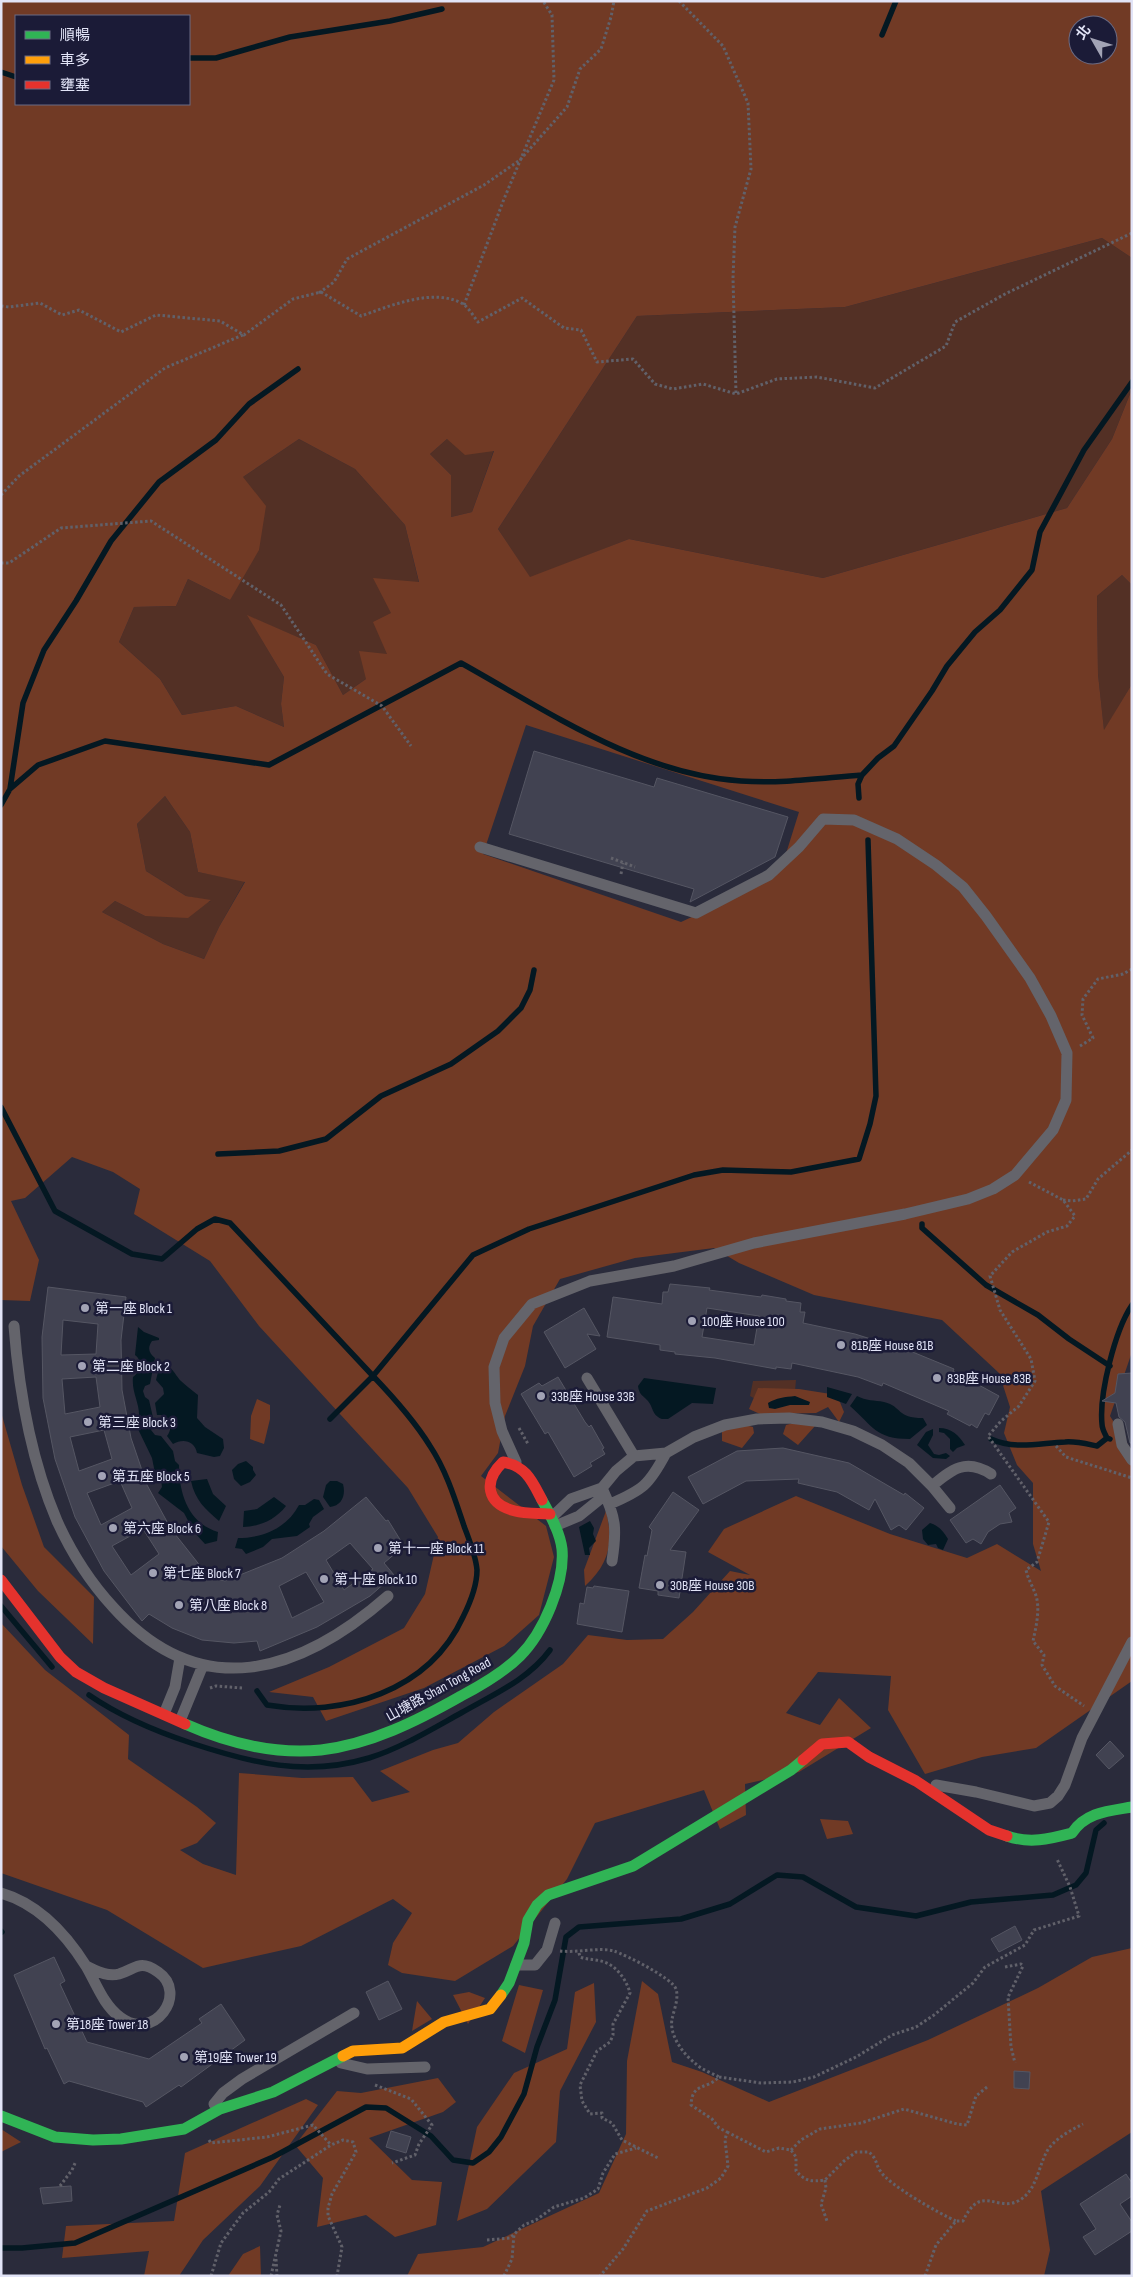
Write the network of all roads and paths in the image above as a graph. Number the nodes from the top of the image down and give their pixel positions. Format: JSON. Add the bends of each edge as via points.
{"nodes":[{"id":1,"x":543,"y":1,"type":"edge"},
{"id":2,"x":614,"y":1,"type":"edge"},
{"id":3,"x":678,"y":1,"type":"edge"},
{"id":4,"x":520,"y":160,"type":"junction"},
{"id":5,"x":1132,"y":234,"type":"edge"},
{"id":6,"x":320,"y":292,"type":"junction"},
{"id":7,"x":464,"y":305,"type":"junction"},
{"id":8,"x":1,"y":306,"type":"edge"},
{"id":9,"x":244,"y":335,"type":"junction"},
{"id":10,"x":736,"y":394,"type":"junction"},
{"id":11,"x":1,"y":495,"type":"edge"},
{"id":12,"x":1,"y":563,"type":"edge"},
{"id":13,"x":412,"y":746,"type":"dead end"},
{"id":14,"x":480,"y":847,"type":"dead end"},
{"id":15,"x":611,"y":858,"type":"dead end"},
{"id":16,"x":623,"y":863,"type":"junction"},
{"id":17,"x":635,"y":867,"type":"dead end"},
{"id":18,"x":623,"y":874,"type":"dead end"},
{"id":19,"x":1132,"y":969,"type":"edge"},
{"id":20,"x":1086,"y":1043,"type":"dead end"},
{"id":21,"x":1132,"y":1150,"type":"edge"},
{"id":22,"x":1033,"y":1174,"type":"dead end"},
{"id":23,"x":1063,"y":1200,"type":"junction"},
{"id":24,"x":14,"y":1326,"type":"dead end"},
{"id":25,"x":587,"y":1378,"type":"dead end"},
{"id":26,"x":517,"y":1424,"type":"dead end"},
{"id":27,"x":1118,"y":1424,"type":"dead end"},
{"id":28,"x":1056,"y":1446,"type":"dead end"},
{"id":29,"x":532,"y":1452,"type":"dead end"},
{"id":30,"x":666,"y":1453,"type":"junction"},
{"id":31,"x":634,"y":1456,"type":"junction"},
{"id":32,"x":1132,"y":1460,"type":"edge"},
{"id":33,"x":517,"y":1463,"type":"junction"},
{"id":34,"x":991,"y":1474,"type":"dead end"},
{"id":35,"x":1132,"y":1478,"type":"edge"},
{"id":36,"x":932,"y":1486,"type":"junction"},
{"id":37,"x":606,"y":1496,"type":"junction"},
{"id":38,"x":950,"y":1508,"type":"dead end"},
{"id":39,"x":552,"y":1519,"type":"junction"},
{"id":40,"x":612,"y":1561,"type":"dead end"},
{"id":41,"x":1,"y":1580,"type":"edge"},
{"id":42,"x":388,"y":1596,"type":"dead end"},
{"id":43,"x":1132,"y":1642,"type":"edge"},
{"id":44,"x":180,"y":1658,"type":"junction"},
{"id":45,"x":204,"y":1665,"type":"junction"},
{"id":46,"x":242,"y":1688,"type":"dead end"},
{"id":47,"x":205,"y":1690,"type":"dead end"},
{"id":48,"x":164,"y":1714,"type":"junction"},
{"id":49,"x":1096,"y":1714,"type":"junction"},
{"id":50,"x":180,"y":1721,"type":"junction"},
{"id":51,"x":916,"y":1782,"type":"junction"},
{"id":52,"x":1132,"y":1807,"type":"edge"},
{"id":53,"x":1056,"y":1857,"type":"dead end"},
{"id":54,"x":1,"y":1893,"type":"edge"},
{"id":55,"x":555,"y":1923,"type":"dead end"},
{"id":56,"x":516,"y":1965,"type":"junction"},
{"id":57,"x":86,"y":1966,"type":"junction"},
{"id":58,"x":1004,"y":1967,"type":"dead end"},
{"id":59,"x":354,"y":2013,"type":"dead end"},
{"id":60,"x":332,"y":2061,"type":"junction"},
{"id":61,"x":1014,"y":2063,"type":"dead end"},
{"id":62,"x":425,"y":2067,"type":"dead end"},
{"id":63,"x":719,"y":2077,"type":"junction"},
{"id":64,"x":372,"y":2084,"type":"dead end"},
{"id":65,"x":987,"y":2087,"type":"dead end"},
{"id":66,"x":1,"y":2116,"type":"edge"},
{"id":67,"x":206,"y":2116,"type":"junction"},
{"id":68,"x":1083,"y":2124,"type":"dead end"},
{"id":69,"x":727,"y":2132,"type":"junction"},
{"id":70,"x":216,"y":2135,"type":"dead end"},
{"id":71,"x":331,"y":2145,"type":"junction"},
{"id":72,"x":637,"y":2148,"type":"junction"},
{"id":73,"x":791,"y":2150,"type":"junction"},
{"id":74,"x":79,"y":2155,"type":"dead end"},
{"id":75,"x":658,"y":2158,"type":"dead end"},
{"id":76,"x":392,"y":2163,"type":"dead end"},
{"id":77,"x":825,"y":2180,"type":"junction"},
{"id":78,"x":60,"y":2186,"type":"dead end"},
{"id":79,"x":280,"y":2205,"type":"dead end"},
{"id":80,"x":827,"y":2220,"type":"dead end"},
{"id":81,"x":956,"y":2220,"type":"junction"},
{"id":82,"x":514,"y":2234,"type":"junction"},
{"id":83,"x":487,"y":2240,"type":"dead end"},
{"id":84,"x":276,"y":2251,"type":"junction"},
{"id":85,"x":211,"y":2276,"type":"edge"},
{"id":86,"x":272,"y":2276,"type":"edge"},
{"id":87,"x":276,"y":2276,"type":"edge"},
{"id":88,"x":338,"y":2276,"type":"edge"},
{"id":89,"x":504,"y":2276,"type":"edge"},
{"id":90,"x":600,"y":2276,"type":"edge"},
{"id":91,"x":925,"y":2276,"type":"edge"}],
"edges":[{"from":1,"to":4,"type":"path","via":[[552,15],[554,80]]},
{"from":2,"to":4,"type":"path","via":[[601,50],[580,69],[567,107]]},
{"from":3,"to":10,"type":"path","via":[[723,46],[748,103],[752,169],[735,227]]},
{"from":4,"to":6,"type":"path","via":[[484,184],[347,259],[334,282]]},
{"from":4,"to":7,"type":"path"},
{"from":5,"to":10,"type":"path","via":[[1005,294],[955,322],[946,346],[874,388],[817,377],[777,379]]},
{"from":6,"to":7,"type":"path","via":[[361,316],[404,301],[443,298]]},
{"from":6,"to":9,"type":"path","via":[[293,299]]},
{"from":7,"to":10,"type":"path","via":[[478,322],[522,298],[564,328],[581,330],[597,362],[633,359],[655,384],[673,389],[704,384]]},
{"from":8,"to":9,"type":"path","via":[[40,303],[62,315],[79,310],[121,332],[156,314],[220,321]]},
{"from":9,"to":11,"type":"path","via":[[165,368],[19,476]]},
{"from":12,"to":13,"type":"path","via":[[9,563],[61,528],[151,521],[281,605],[327,674],[382,706]]},
{"from":14,"to":33,"type":"lane","via":[[696,912],[769,875],[823,819],[854,820],[897,839],[963,887],[1030,978],[1067,1053],[1066,1100],[1053,1130],[1015,1175],[993,1189],[968,1199],[904,1214],[754,1243],[674,1266],[590,1281],[532,1304],[504,1338],[494,1367],[495,1403],[502,1431]]},
{"from":15,"to":16,"type":"path"},
{"from":16,"to":17,"type":"path"},
{"from":16,"to":18,"type":"path","via":[[620,874]]},
{"from":19,"to":20,"type":"path","via":[[1098,979],[1083,1000],[1082,1015],[1093,1038]]},
{"from":21,"to":23,"type":"path","via":[[1098,1179],[1086,1199]]},
{"from":22,"to":23,"type":"path","via":[[1026,1181]]},
{"from":23,"to":49,"type":"path","via":[[1075,1216],[1067,1226],[1047,1232],[1012,1252],[990,1276],[1000,1310],[1031,1359],[1035,1381],[1019,1406],[988,1436],[1049,1522],[1037,1562],[1026,1570],[1036,1594],[1037,1621],[1033,1642],[1044,1655],[1042,1665],[1055,1686]]},
{"from":24,"to":44,"type":"lane","via":[[28,1426],[58,1522],[98,1590],[150,1642]]},
{"from":25,"to":31,"type":"lane"},
{"from":26,"to":29,"type":"path"},
{"from":27,"to":32,"type":"lane","via":[[1122,1445]]},
{"from":28,"to":35,"type":"path","via":[[1071,1459]]},
{"from":30,"to":31,"type":"lane"},
{"from":30,"to":36,"type":"lane","via":[[694,1437],[757,1419],[822,1422],[853,1431],[882,1445],[902,1458]]},
{"from":30,"to":37,"type":"lane","via":[[654,1474],[637,1493]]},
{"from":31,"to":37,"type":"lane","via":[[616,1471]]},
{"from":33,"to":39,"type":"street","name":"山塘路 Shan Tong Road","via":[[527,1472]]},
{"from":33,"to":39,"type":"street","via":[[503,1462],[494,1469],[489,1481],[490,1493],[498,1503],[513,1510]]},
{"from":34,"to":36,"type":"lane","via":[[974,1466],[964,1466],[950,1471]]},
{"from":36,"to":38,"type":"lane"},
{"from":37,"to":39,"type":"lane","via":[[579,1516]]},
{"from":37,"to":39,"type":"lane","via":[[571,1499]]},
{"from":37,"to":40,"type":"lane","via":[[613,1512],[615,1538]]},
{"from":39,"to":50,"type":"street","name":"山塘路 Shan Tong Road","via":[[562,1550],[551,1608],[536,1638],[517,1659],[496,1675],[413,1723],[366,1742],[294,1751],[244,1744]]},
{"from":41,"to":48,"type":"street","name":"山塘路 Shan Tong Road","via":[[69,1666],[108,1690]]},
{"from":42,"to":45,"type":"lane","via":[[352,1626],[294,1657],[257,1667],[230,1669]]},
{"from":43,"to":49,"type":"lane"},
{"from":44,"to":45,"type":"lane"},
{"from":44,"to":48,"type":"lane","via":[[175,1687]]},
{"from":45,"to":50,"type":"lane"},
{"from":46,"to":47,"type":"path","via":[[216,1686]]},
{"from":48,"to":50,"type":"street","name":"山塘路 Shan Tong Road"},
{"from":49,"to":51,"type":"lane","via":[[1082,1738],[1065,1785],[1050,1803],[1034,1806]]},
{"from":51,"to":52,"type":"street","via":[[989,1830],[1022,1841],[1072,1833],[1076,1825],[1090,1815]]},
{"from":51,"to":56,"type":"street","via":[[848,1742],[822,1744],[790,1770],[633,1866],[548,1895],[528,1920]]},
{"from":53,"to":63,"type":"path","via":[[1070,1886],[1078,1916],[1034,1930],[1025,1945],[985,1967],[973,1982],[916,2027],[892,2035],[814,2077],[794,2082],[761,2083]]},
{"from":54,"to":57,"type":"lane","via":[[44,1916],[65,1936]]},
{"from":55,"to":56,"type":"lane","via":[[547,1950],[535,1965]]},
{"from":56,"to":60,"type":"street","via":[[509,1983],[490,2009],[444,2022],[402,2048],[354,2051]]},
{"from":57,"to":57,"type":"lane","via":[[108,2005],[130,2024],[150,2023],[166,2010],[170,1997],[168,1984],[160,1973],[148,1966],[134,1966],[119,1974],[102,1974]]},
{"from":58,"to":61,"type":"path","via":[[1023,1966],[1008,1997]]},
{"from":59,"to":67,"type":"lane","via":[[242,2079],[223,2093]]},
{"from":60,"to":62,"type":"lane","via":[[367,2069]]},
{"from":60,"to":67,"type":"street","via":[[273,2092]]},
{"from":63,"to":69,"type":"path","via":[[698,2087],[691,2096],[691,2105]]},
{"from":63,"to":72,"type":"path","via":[[696,2065],[673,2037],[671,2021],[677,1992],[675,1986],[614,1951],[578,1953],[580,1957],[605,1962],[615,1969],[627,1982],[630,1993],[613,2024],[610,2042],[597,2051],[580,2084],[582,2101],[590,2114],[602,2113],[602,2118],[612,2124],[622,2140]]},
{"from":64,"to":76,"type":"path","via":[[411,2099],[432,2125],[415,2155]]},
{"from":65,"to":73,"type":"path","via":[[976,2096],[968,2125],[904,2109],[861,2123],[820,2129]]},
{"from":66,"to":67,"type":"street","via":[[55,2137],[93,2140],[184,2129]]},
{"from":68,"to":81,"type":"path","via":[[1056,2139],[1048,2150],[1038,2177],[1019,2200],[1008,2203],[982,2200],[969,2208],[963,2221]]},
{"from":69,"to":73,"type":"path","via":[[766,2152],[779,2148]]},
{"from":69,"to":90,"type":"path","via":[[728,2166],[720,2178],[707,2188],[647,2211],[623,2249]]},
{"from":70,"to":71,"type":"path","via":[[209,2140],[211,2143],[267,2137],[313,2125]]},
{"from":71,"to":85,"type":"path","via":[[279,2179],[243,2213],[221,2243]]},
{"from":71,"to":88,"type":"path","via":[[342,2140],[353,2142],[356,2152],[332,2194],[328,2208],[328,2216],[342,2247]]},
{"from":72,"to":75,"type":"path"},
{"from":72,"to":82,"type":"path","via":[[615,2154],[598,2188],[591,2194],[571,2204],[554,2207]]},
{"from":73,"to":77,"type":"path","via":[[796,2157],[796,2171],[803,2180]]},
{"from":74,"to":78,"type":"path"},
{"from":77,"to":80,"type":"path","via":[[821,2204]]},
{"from":77,"to":81,"type":"path","via":[[856,2152],[869,2152],[877,2159],[880,2172],[919,2200]]},
{"from":79,"to":84,"type":"path","via":[[277,2216],[282,2230]]},
{"from":81,"to":91,"type":"path","via":[[936,2245]]},
{"from":82,"to":83,"type":"path","via":[[510,2238]]},
{"from":82,"to":89,"type":"path","via":[[512,2259]]},
{"from":84,"to":86,"type":"path"},
{"from":84,"to":87,"type":"path"}]}
